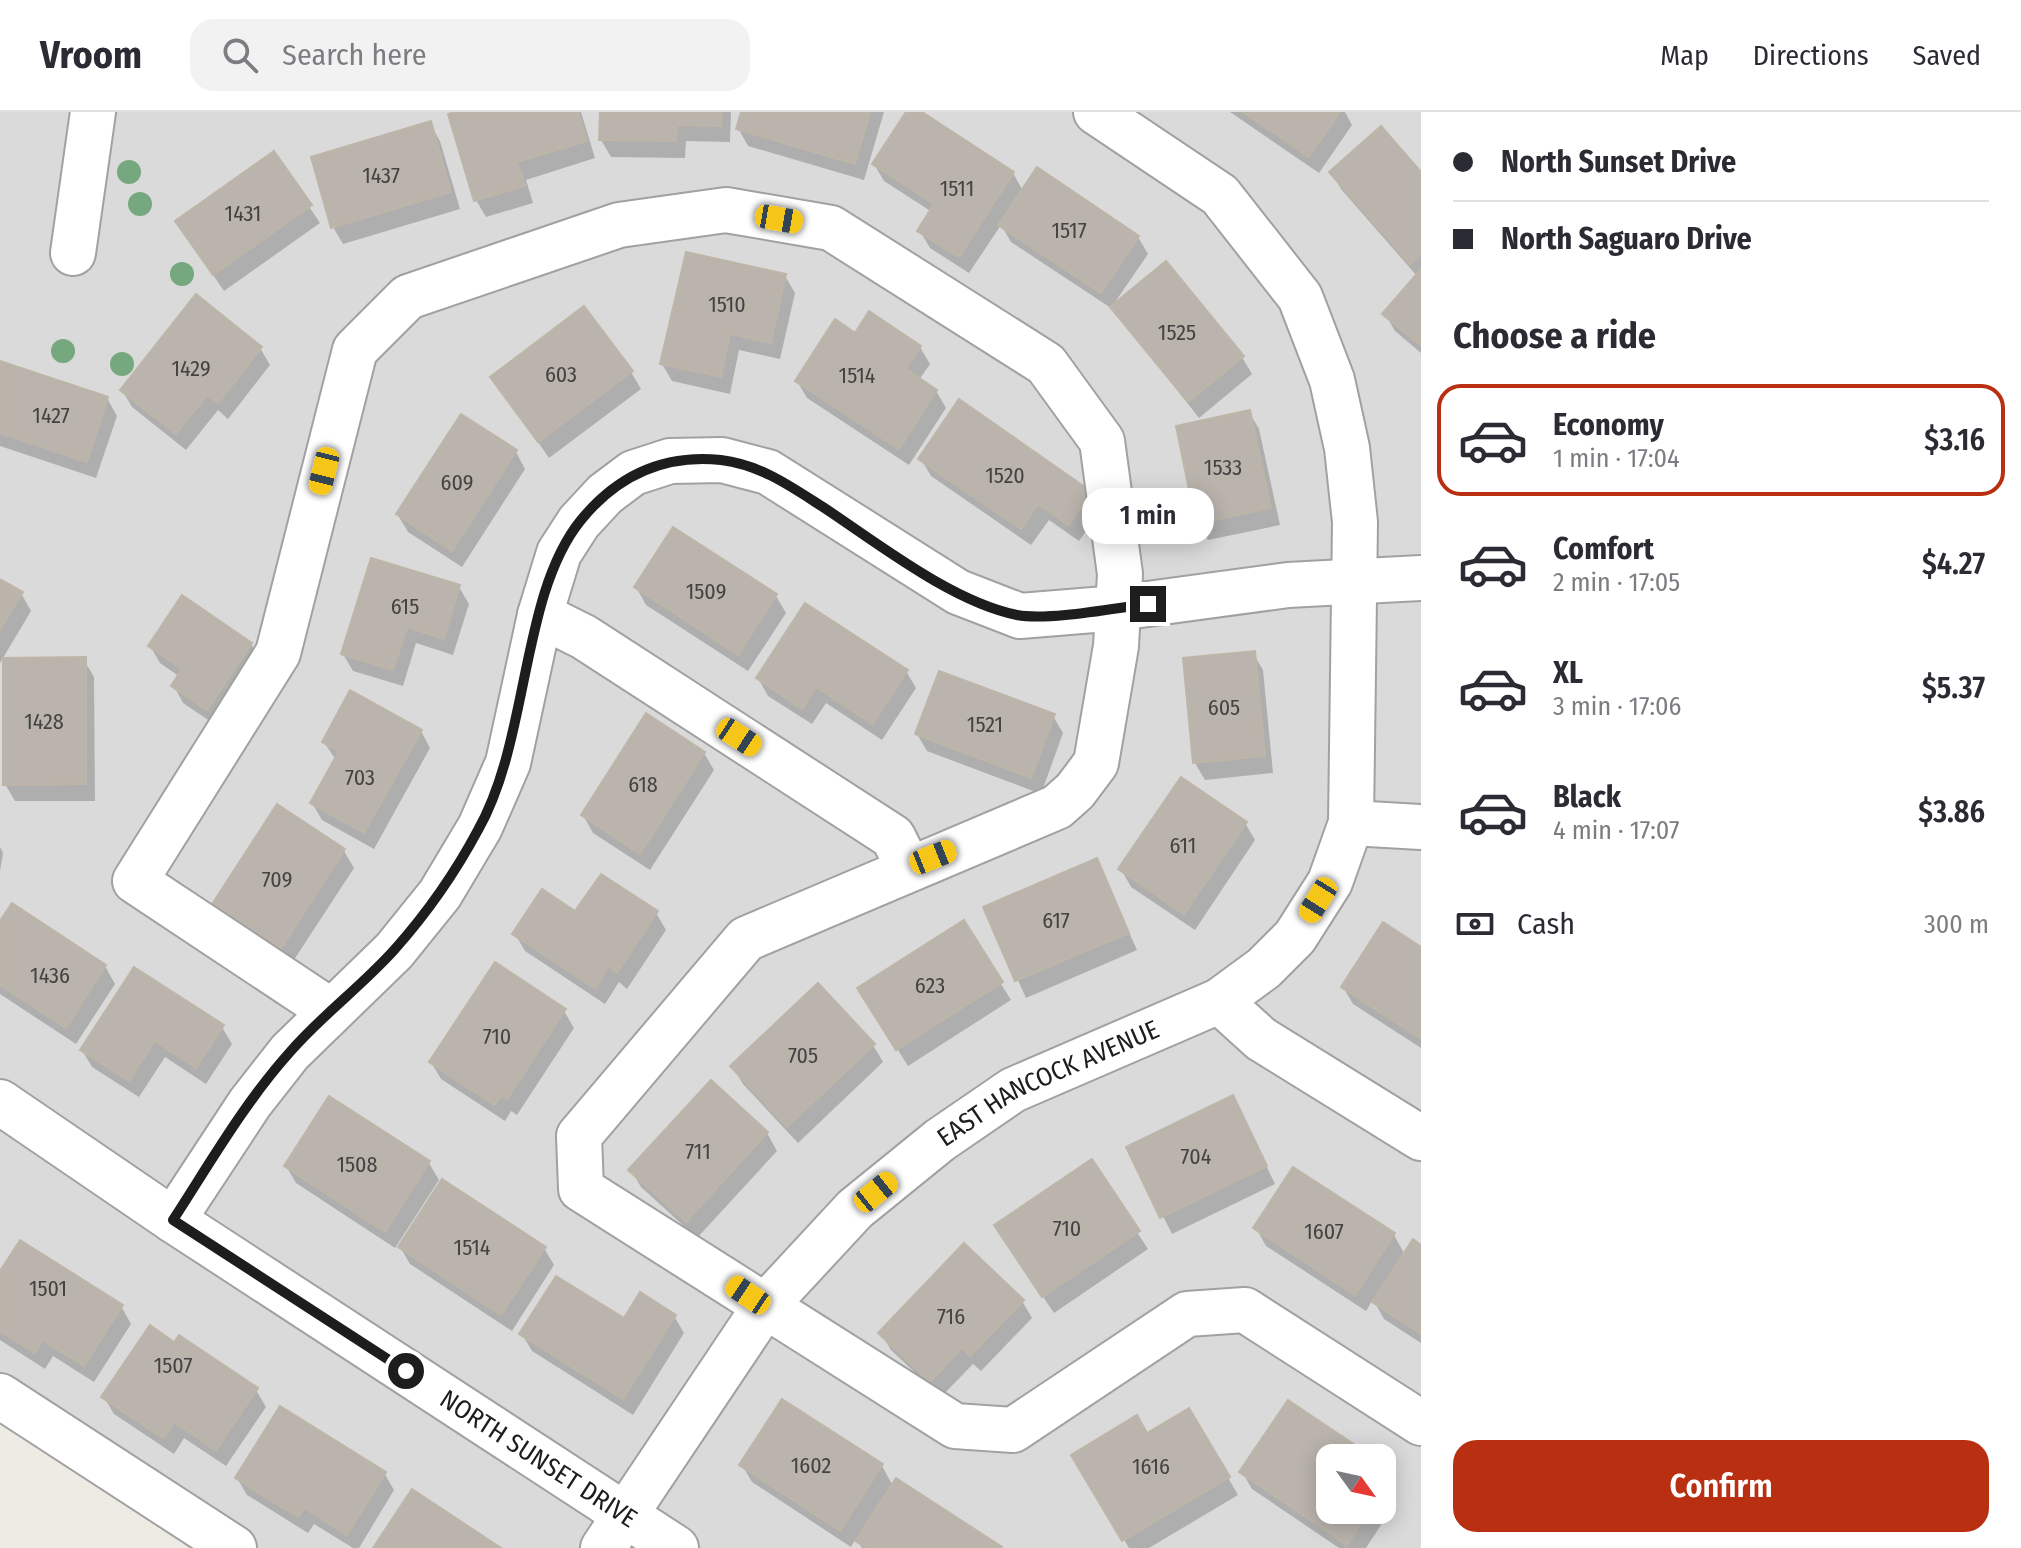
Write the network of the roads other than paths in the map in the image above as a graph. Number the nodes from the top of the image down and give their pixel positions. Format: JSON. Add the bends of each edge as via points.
{"nodes":[{"id":1,"x":93,"y":112,"type":"edge"},
{"id":2,"x":1096,"y":112,"type":"edge"},
{"id":3,"x":73,"y":253,"type":"dead end"},
{"id":4,"x":1421,"y":578,"type":"edge"},
{"id":5,"x":1356,"y":583,"type":"junction"},
{"id":6,"x":1118,"y":608,"type":"junction"},
{"id":7,"x":540,"y":615,"type":"junction"},
{"id":8,"x":1351,"y":823,"type":"junction"},
{"id":9,"x":1421,"y":827,"type":"edge"},
{"id":10,"x":908,"y":867,"type":"junction"},
{"id":11,"x":1219,"y":1001,"type":"junction"},
{"id":12,"x":331,"y":1011,"type":"junction"},
{"id":13,"x":0,"y":1102,"type":"edge"},
{"id":14,"x":1421,"y":1138,"type":"edge"},
{"id":15,"x":173,"y":1220,"type":"junction"},
{"id":16,"x":765,"y":1306,"type":"junction"},
{"id":17,"x":0,"y":1396,"type":"edge"},
{"id":18,"x":1421,"y":1423,"type":"edge"},
{"id":19,"x":614,"y":1531,"type":"edge"},
{"id":20,"x":234,"y":1548,"type":"edge"},
{"id":21,"x":676,"y":1548,"type":"edge"}],
"edges":[{"from":1,"to":3,"type":"street"},
{"from":2,"to":5,"type":"street","name":"EAST HANCOCK AVENUE","via":[[1220,195],[1300,297],[1332,380],[1347,448]]},
{"from":4,"to":5,"type":"street"},
{"from":5,"to":6,"type":"street","via":[[1288,585]]},
{"from":5,"to":8,"type":"street","name":"EAST HANCOCK AVENUE"},
{"from":6,"to":7,"type":"street","via":[[1020,616],[991,606],[920,570],[768,472],[722,460],[670,461],[633,473],[605,494],[559,553]]},
{"from":6,"to":10,"type":"street","via":[[1096,763],[1075,791],[1057,807]]},
{"from":6,"to":12,"type":"street","via":[[1120,574],[1102,441],[1046,364],[831,228],[726,210],[619,225],[408,297],[355,350],[278,653],[135,881]]},
{"from":7,"to":10,"type":"street","via":[[584,637],[893,837]]},
{"from":7,"to":12,"type":"street","via":[[508,763],[480,827],[431,905],[394,951]]},
{"from":8,"to":9,"type":"street"},
{"from":8,"to":11,"type":"street","name":"EAST HANCOCK AVENUE","via":[[1330,882],[1295,937]]},
{"from":10,"to":16,"type":"street","via":[[746,939],[579,1136],[581,1189]]},
{"from":11,"to":14,"type":"street","via":[[1261,1039]]},
{"from":11,"to":16,"type":"street","name":"EAST HANCOCK AVENUE","via":[[1013,1090],[855,1209]]},
{"from":12,"to":15,"type":"street","via":[[250,1103]]},
{"from":13,"to":15,"type":"street","name":"NORTH SUNSET DRIVE"},
{"from":15,"to":19,"type":"street","name":"NORTH SUNSET DRIVE"},
{"from":16,"to":18,"type":"street","via":[[955,1426],[1013,1430],[1187,1314],[1245,1310]]},
{"from":16,"to":19,"type":"street","name":"EAST HANCOCK AVENUE"},
{"from":17,"to":20,"type":"street"},
{"from":19,"to":21,"type":"street","name":"NORTH SUNSET DRIVE"}]}
